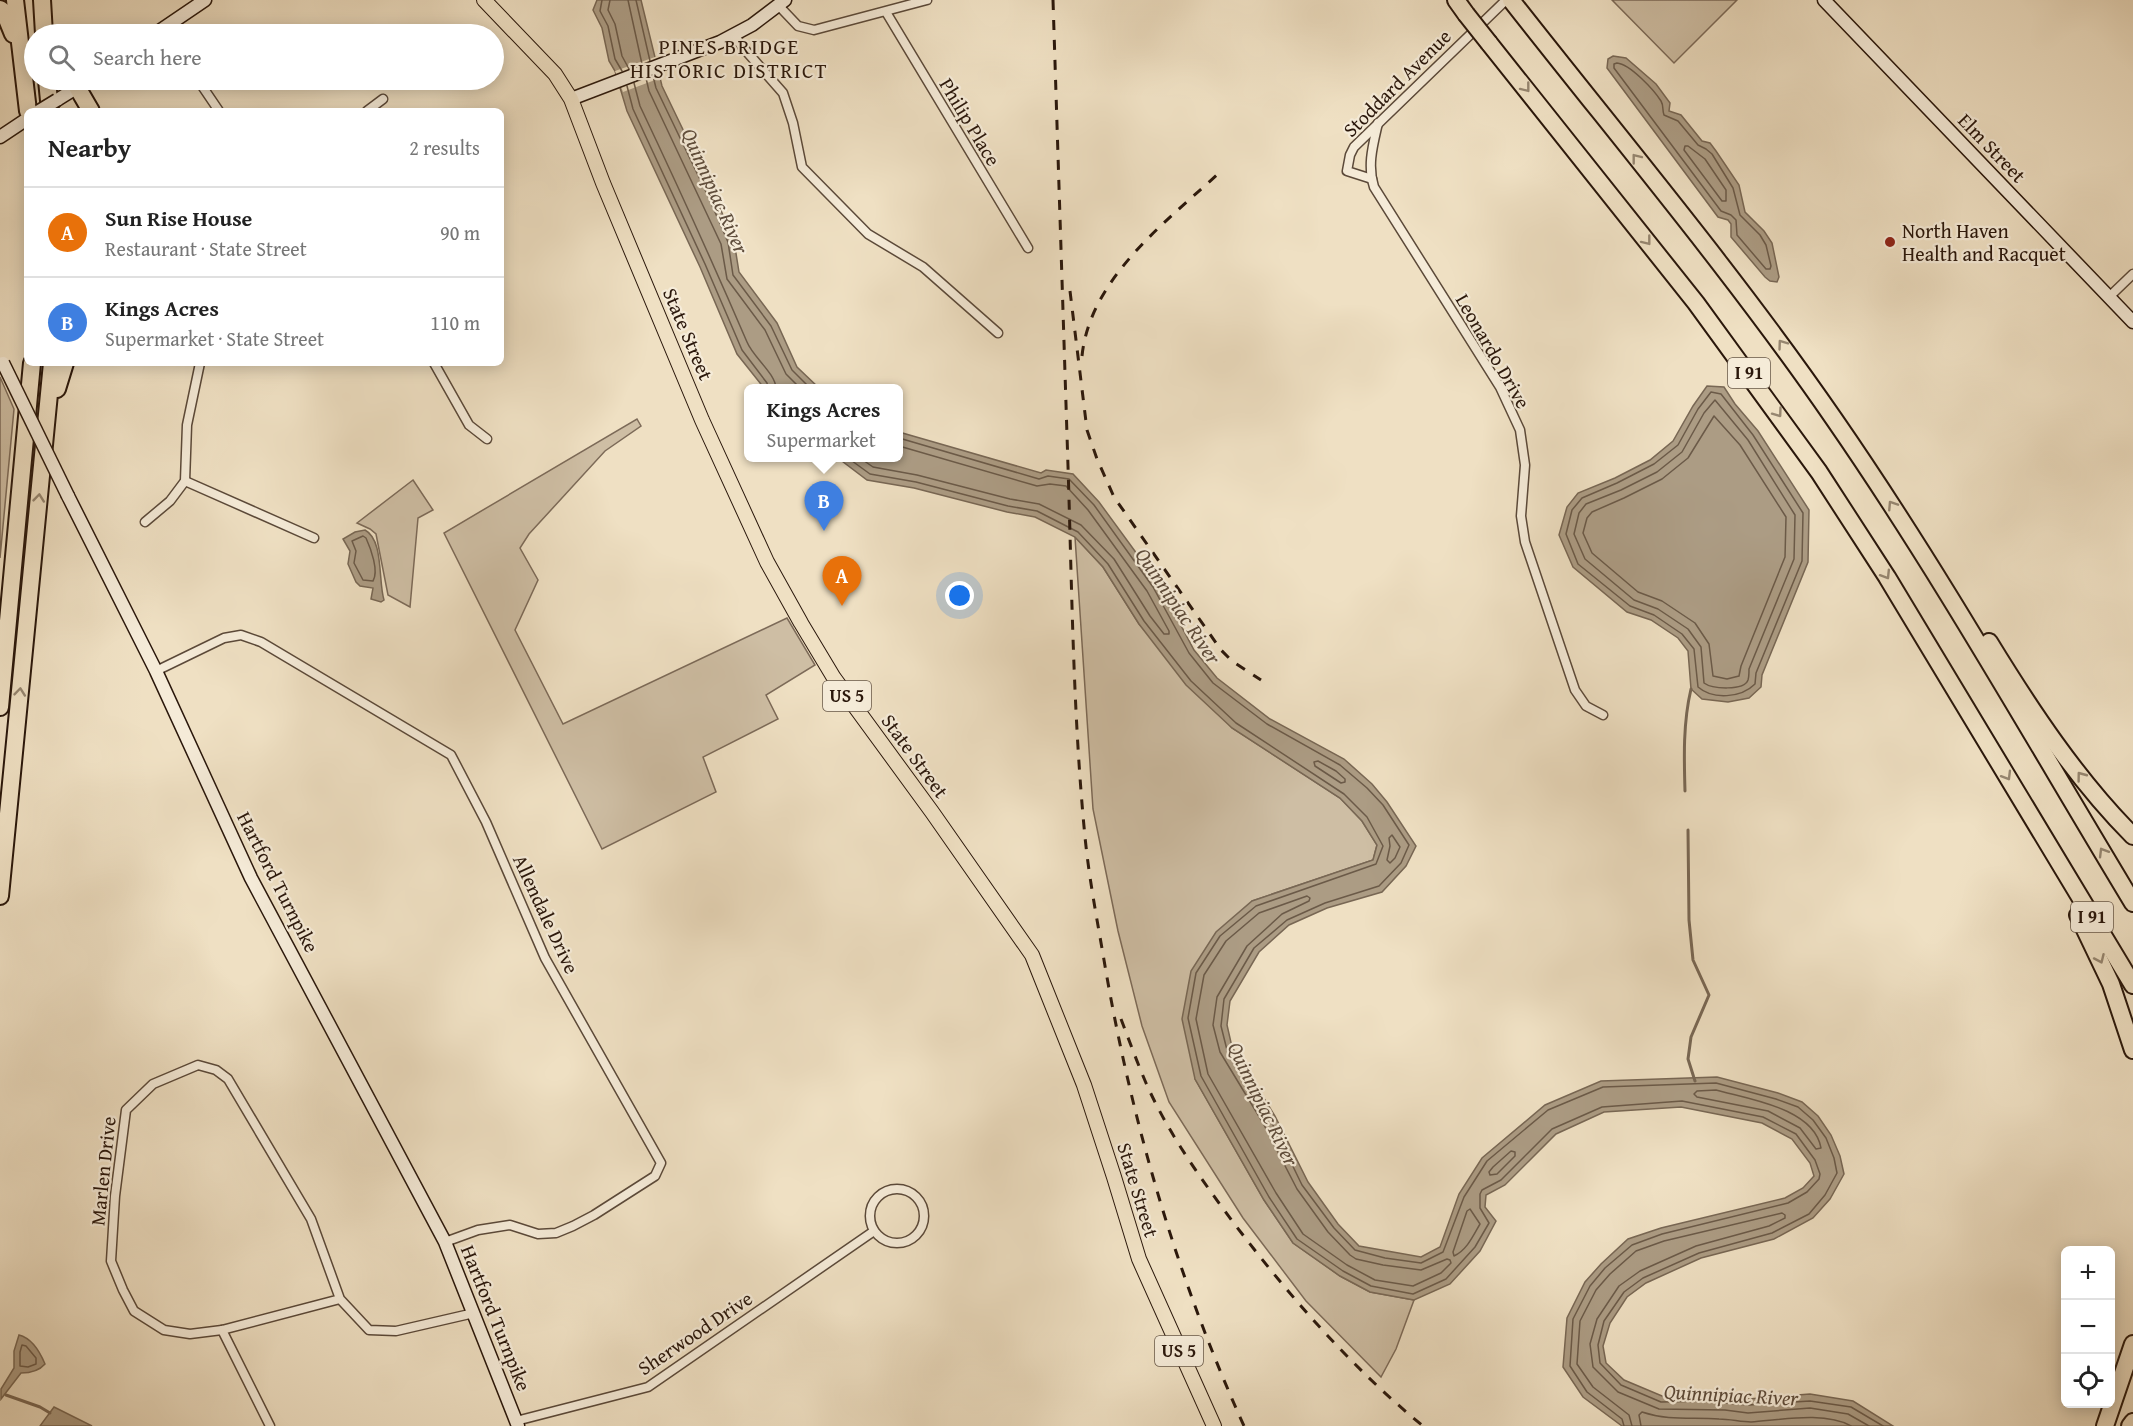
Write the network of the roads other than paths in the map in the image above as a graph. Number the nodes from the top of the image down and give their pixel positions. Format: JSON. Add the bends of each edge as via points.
{"nodes":[{"id":1,"x":15,"y":0,"type":"edge"},
{"id":2,"x":42,"y":0,"type":"edge"},
{"id":3,"x":206,"y":0,"type":"edge"},
{"id":4,"x":484,"y":0,"type":"edge"},
{"id":5,"x":927,"y":0,"type":"edge"},
{"id":6,"x":1456,"y":0,"type":"edge"},
{"id":7,"x":1824,"y":0,"type":"edge"},
{"id":8,"x":782,"y":3,"type":"edge"},
{"id":9,"x":1513,"y":4,"type":"edge"},
{"id":10,"x":0,"y":9,"type":"edge"},
{"id":11,"x":886,"y":12,"type":"junction"},
{"id":12,"x":43,"y":24,"type":"edge"},
{"id":13,"x":173,"y":24,"type":"edge"},
{"id":14,"x":735,"y":35,"type":"junction"},
{"id":15,"x":20,"y":48,"type":"junction"},
{"id":16,"x":24,"y":80,"type":"edge"},
{"id":17,"x":25,"y":90,"type":"edge"},
{"id":18,"x":48,"y":90,"type":"edge"},
{"id":19,"x":72,"y":90,"type":"edge"},
{"id":20,"x":79,"y":90,"type":"edge"},
{"id":21,"x":205,"y":90,"type":"edge"},
{"id":22,"x":383,"y":99,"type":"dead end"},
{"id":23,"x":571,"y":99,"type":"junction"},
{"id":24,"x":28,"y":108,"type":"edge"},
{"id":25,"x":44,"y":108,"type":"edge"},
{"id":26,"x":50,"y":108,"type":"edge"},
{"id":27,"x":89,"y":108,"type":"edge"},
{"id":28,"x":217,"y":108,"type":"edge"},
{"id":29,"x":371,"y":108,"type":"edge"},
{"id":30,"x":24,"y":121,"type":"edge"},
{"id":31,"x":1378,"y":123,"type":"junction"},
{"id":32,"x":0,"y":135,"type":"edge"},
{"id":33,"x":1372,"y":179,"type":"junction"},
{"id":34,"x":1028,"y":248,"type":"dead end"},
{"id":35,"x":2133,"y":274,"type":"edge"},
{"id":36,"x":2109,"y":297,"type":"junction"},
{"id":37,"x":2133,"y":322,"type":"edge"},
{"id":38,"x":998,"y":333,"type":"dead end"},
{"id":39,"x":2,"y":360,"type":"edge"},
{"id":40,"x":32,"y":366,"type":"edge"},
{"id":41,"x":52,"y":366,"type":"edge"},
{"id":42,"x":64,"y":366,"type":"edge"},
{"id":43,"x":199,"y":366,"type":"edge"},
{"id":44,"x":436,"y":366,"type":"edge"},
{"id":45,"x":46,"y":427,"type":"junction"},
{"id":46,"x":487,"y":439,"type":"dead end"},
{"id":47,"x":185,"y":481,"type":"junction"},
{"id":48,"x":145,"y":522,"type":"dead end"},
{"id":49,"x":314,"y":538,"type":"dead end"},
{"id":50,"x":1934,"y":573,"type":"junction"},
{"id":51,"x":156,"y":671,"type":"junction"},
{"id":52,"x":0,"y":707,"type":"edge"},
{"id":53,"x":1603,"y":715,"type":"dead end"},
{"id":54,"x":2133,"y":836,"type":"edge"},
{"id":55,"x":2051,"y":849,"type":"junction"},
{"id":56,"x":0,"y":896,"type":"edge"},
{"id":57,"x":2133,"y":903,"type":"edge"},
{"id":58,"x":2133,"y":986,"type":"edge"},
{"id":59,"x":2133,"y":1050,"type":"edge"},
{"id":60,"x":874,"y":1231,"type":"junction"},
{"id":61,"x":445,"y":1242,"type":"junction"},
{"id":62,"x":340,"y":1299,"type":"junction"},
{"id":63,"x":474,"y":1313,"type":"junction"},
{"id":64,"x":222,"y":1330,"type":"junction"},
{"id":65,"x":2133,"y":1344,"type":"edge"},
{"id":66,"x":2133,"y":1422,"type":"edge"},
{"id":67,"x":517,"y":1423,"type":"edge"},
{"id":68,"x":270,"y":1426,"type":"edge"},
{"id":69,"x":1214,"y":1426,"type":"edge"},
{"id":70,"x":2105,"y":1426,"type":"edge"},
{"id":71,"x":2130,"y":1426,"type":"edge"}],
"edges":[{"from":1,"to":15,"type":"highway"},
{"from":2,"to":12,"type":"highway"},
{"from":3,"to":13,"type":"main road"},
{"from":4,"to":23,"type":"main road","name":"State Street","number":"US 5","via":[[555,74]]},
{"from":5,"to":11,"type":"street"},
{"from":6,"to":55,"type":"highway","number":"I 91","one_way":true,"bridge":true,"via":[[1702,310],[1800,444],[1887,577]]},
{"from":7,"to":36,"type":"main road","name":"Elm Street"},
{"from":8,"to":11,"type":"street","via":[[793,22],[809,30]]},
{"from":8,"to":14,"type":"main road"},
{"from":9,"to":31,"type":"street","name":"Stoddard Avenue"},
{"from":50,"to":9,"type":"highway","number":"I 91","one_way":true,"via":[[1768,326]]},
{"from":10,"to":15,"type":"highway"},
{"from":11,"to":34,"type":"street","name":"Philip Place"},
{"from":14,"to":23,"type":"main road"},
{"from":14,"to":38,"type":"street","via":[[783,93],[802,167],[868,234],[923,267]]},
{"from":15,"to":16,"type":"highway"},
{"from":17,"to":24,"type":"highway"},
{"from":18,"to":26,"type":"highway"},
{"from":19,"to":25,"type":"main road","bridge":true},
{"from":20,"to":27,"type":"highway"},
{"from":21,"to":28,"type":"street"},
{"from":22,"to":29,"type":"street"},
{"from":23,"to":69,"type":"main road","name":"State Street","number":"US 5","via":[[702,420],[767,562],[834,678],[1032,955],[1084,1085],[1139,1259]]},
{"from":30,"to":32,"type":"main road"},
{"from":31,"to":33,"type":"street","name":"Leonardo Drive","via":[[1371,158]]},
{"from":31,"to":33,"type":"street","name":"Stoddard Avenue","via":[[1352,149],[1347,171]]},
{"from":33,"to":53,"type":"street","name":"Leonardo Drive","via":[[1379,197],[1500,387],[1520,430],[1525,465],[1521,516],[1526,542],[1575,690],[1586,706]]},
{"from":35,"to":36,"type":"street"},
{"from":36,"to":37,"type":"main road","name":"Elm Street"},
{"from":39,"to":51,"type":"main road","name":"Hartford Turnpike","bridge":true},
{"from":40,"to":52,"type":"highway"},
{"from":41,"to":45,"type":"highway"},
{"from":42,"to":45,"type":"highway"},
{"from":43,"to":47,"type":"street","via":[[187,425]]},
{"from":44,"to":46,"type":"street","via":[[469,425]]},
{"from":56,"to":45,"type":"highway","one_way":true},
{"from":47,"to":48,"type":"street","via":[[170,501]]},
{"from":47,"to":49,"type":"street"},
{"from":54,"to":50,"type":"highway","one_way":true,"via":[[2065,754],[1963,601]]},
{"from":57,"to":50,"type":"highway","number":"I 91","one_way":true},
{"from":51,"to":61,"type":"main road","name":"Hartford Turnpike","via":[[251,878]]},
{"from":51,"to":61,"type":"street","name":"Allendale Drive","via":[[224,638],[241,635],[261,642],[451,755],[486,822],[545,958],[661,1163],[655,1176],[573,1227],[538,1234],[510,1225],[478,1230]]},
{"from":55,"to":58,"type":"highway","number":"I 91"},
{"from":55,"to":59,"type":"highway","one_way":true,"via":[[2059,882],[2090,936]]},
{"from":60,"to":60,"type":"street","via":[[889,1242],[908,1241],[924,1219],[920,1201],[906,1191],[882,1194],[872,1207]]},
{"from":60,"to":67,"type":"street","name":"Sherwood Drive","via":[[648,1387]]},
{"from":61,"to":63,"type":"main road","name":"Hartford Turnpike"},
{"from":62,"to":63,"type":"street","name":"Marlen Drive","via":[[369,1330],[396,1331]]},
{"from":62,"to":64,"type":"street","name":"Marlen Drive"},
{"from":62,"to":64,"type":"street","name":"Marlen Drive","via":[[311,1219],[228,1078],[198,1065],[153,1084],[126,1110],[111,1261],[134,1311],[164,1330],[190,1334]]},
{"from":63,"to":67,"type":"main road","name":"Hartford Turnpike"},
{"from":64,"to":68,"type":"street"},
{"from":65,"to":70,"type":"highway"},
{"from":66,"to":71,"type":"highway"}]}
